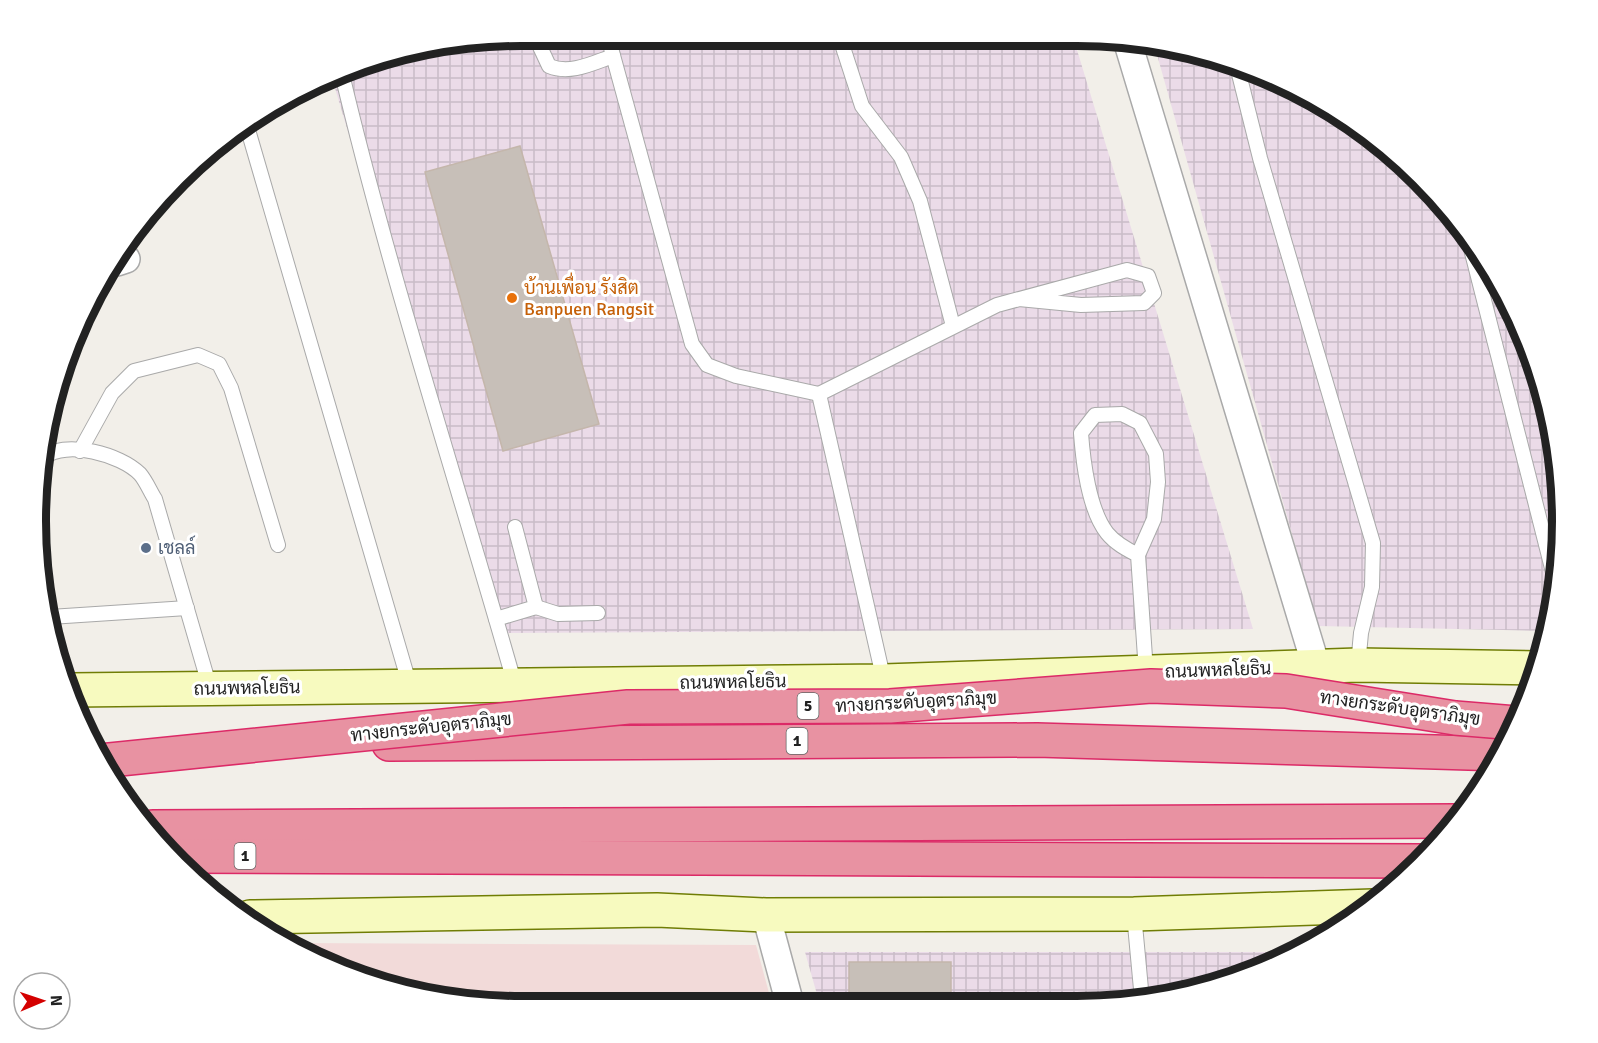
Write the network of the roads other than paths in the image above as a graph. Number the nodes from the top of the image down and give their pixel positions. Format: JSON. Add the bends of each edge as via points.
{"nodes":[{"id":1,"x":540,"y":46,"type":"edge"},
{"id":2,"x":610,"y":46,"type":"edge"},
{"id":3,"x":843,"y":46,"type":"edge"},
{"id":4,"x":1130,"y":50,"type":"edge"},
{"id":5,"x":613,"y":56,"type":"junction"},
{"id":6,"x":1240,"y":76,"type":"edge"},
{"id":7,"x":344,"y":81,"type":"edge"},
{"id":8,"x":249,"y":133,"type":"edge"},
{"id":9,"x":1475,"y":264,"type":"edge"},
{"id":10,"x":1019,"y":299,"type":"junction"},
{"id":11,"x":953,"y":326,"type":"junction"},
{"id":12,"x":819,"y":394,"type":"junction"},
{"id":13,"x":53,"y":450,"type":"edge"},
{"id":14,"x":80,"y":451,"type":"junction"},
{"id":15,"x":515,"y":527,"type":"dead end"},
{"id":16,"x":278,"y":545,"type":"dead end"},
{"id":17,"x":1138,"y":555,"type":"junction"},
{"id":18,"x":1549,"y":558,"type":"edge"},
{"id":19,"x":536,"y":607,"type":"junction"},
{"id":20,"x":187,"y":609,"type":"junction"},
{"id":21,"x":598,"y":613,"type":"dead end"},
{"id":22,"x":57,"y":617,"type":"edge"},
{"id":23,"x":496,"y":619,"type":"junction"},
{"id":24,"x":1358,"y":665,"type":"junction"},
{"id":25,"x":1316,"y":666,"type":"junction"},
{"id":26,"x":1528,"y":668,"type":"edge"},
{"id":27,"x":1146,"y":672,"type":"junction"},
{"id":28,"x":884,"y":681,"type":"junction"},
{"id":29,"x":515,"y":685,"type":"junction"},
{"id":30,"x":410,"y":686,"type":"junction"},
{"id":31,"x":210,"y":689,"type":"junction"},
{"id":32,"x":78,"y":690,"type":"edge"},
{"id":33,"x":1507,"y":722,"type":"edge"},
{"id":34,"x":102,"y":745,"type":"edge"},
{"id":35,"x":1491,"y":754,"type":"edge"},
{"id":36,"x":111,"y":760,"type":"edge"},
{"id":37,"x":1446,"y":820,"type":"edge"},
{"id":38,"x":158,"y":827,"type":"edge"},
{"id":39,"x":185,"y":856,"type":"edge"},
{"id":40,"x":1408,"y":861,"type":"edge"},
{"id":41,"x":1354,"y":907,"type":"edge"},
{"id":42,"x":1134,"y":914,"type":"junction"},
{"id":43,"x":765,"y":915,"type":"junction"},
{"id":44,"x":392,"y":916,"type":"junction"},
{"id":45,"x":259,"y":917,"type":"edge"},
{"id":46,"x":271,"y":925,"type":"edge"},
{"id":47,"x":1141,"y":991,"type":"edge"},
{"id":48,"x":788,"y":996,"type":"edge"}],
"edges":[{"from":1,"to":5,"type":"lane","via":[[549,66],[558,70],[580,68]]},
{"from":2,"to":5,"type":"lane"},
{"from":3,"to":11,"type":"lane","via":[[862,106],[901,157],[920,201]]},
{"from":4,"to":25,"type":"street"},
{"from":5,"to":12,"type":"lane","via":[[692,344],[707,365],[735,376]]},
{"from":6,"to":24,"type":"lane","via":[[1372,543],[1372,587]]},
{"from":7,"to":23,"type":"lane","via":[[416,354]]},
{"from":8,"to":30,"type":"lane"},
{"from":9,"to":18,"type":"lane"},
{"from":10,"to":10,"type":"lane","via":[[1081,305],[1144,303],[1154,293],[1148,276],[1127,270]]},
{"from":10,"to":11,"type":"lane"},
{"from":11,"to":12,"type":"lane"},
{"from":12,"to":28,"type":"lane"},
{"from":13,"to":14,"type":"lane"},
{"from":14,"to":16,"type":"lane","via":[[112,393],[134,370],[198,355],[219,364],[231,388]]},
{"from":14,"to":20,"type":"lane","via":[[107,453],[140,474],[155,499]]},
{"from":15,"to":19,"type":"lane"},
{"from":17,"to":17,"type":"lane","via":[[1119,545],[1106,531],[1090,494],[1081,433],[1095,415],[1122,414],[1140,423],[1156,454],[1154,519]]},
{"from":17,"to":27,"type":"lane"},
{"from":19,"to":21,"type":"lane","via":[[558,614]]},
{"from":19,"to":23,"type":"lane"},
{"from":20,"to":22,"type":"lane"},
{"from":20,"to":31,"type":"lane"},
{"from":23,"to":29,"type":"lane"},
{"from":24,"to":25,"type":"main road","name":"ถนนพหลโยธิน"},
{"from":24,"to":26,"type":"main road","name":"ถนนพหลโยธิน"},
{"from":25,"to":27,"type":"main road","name":"ถนนพหลโยธิน"},
{"from":27,"to":28,"type":"main road","name":"ถนนพหลโยธิน"},
{"from":28,"to":29,"type":"main road","name":"ถนนพหลโยธิน"},
{"from":29,"to":30,"type":"main road","name":"ถนนพหลโยธิน"},
{"from":30,"to":31,"type":"main road","name":"ถนนพหลโยธิน"},
{"from":31,"to":32,"type":"main road","name":"ถนนพหลโยธิน"},
{"from":33,"to":36,"type":"highway","name":"ทางยกระดับอุตราภิมุข","number":"5","bridge":true,"via":[[1455,718],[1286,691],[1151,686],[891,706],[628,708]]},
{"from":34,"to":35,"type":"highway","number":"1","via":[[1037,740]]},
{"from":37,"to":38,"type":"highway"},
{"from":39,"to":40,"type":"highway","number":"1"},
{"from":41,"to":42,"type":"main road"},
{"from":42,"to":43,"type":"main road"},
{"from":42,"to":47,"type":"lane"},
{"from":43,"to":44,"type":"main road","via":[[657,910]]},
{"from":43,"to":48,"type":"street"},
{"from":44,"to":45,"type":"main road"},
{"from":44,"to":46,"type":"main road"}]}
